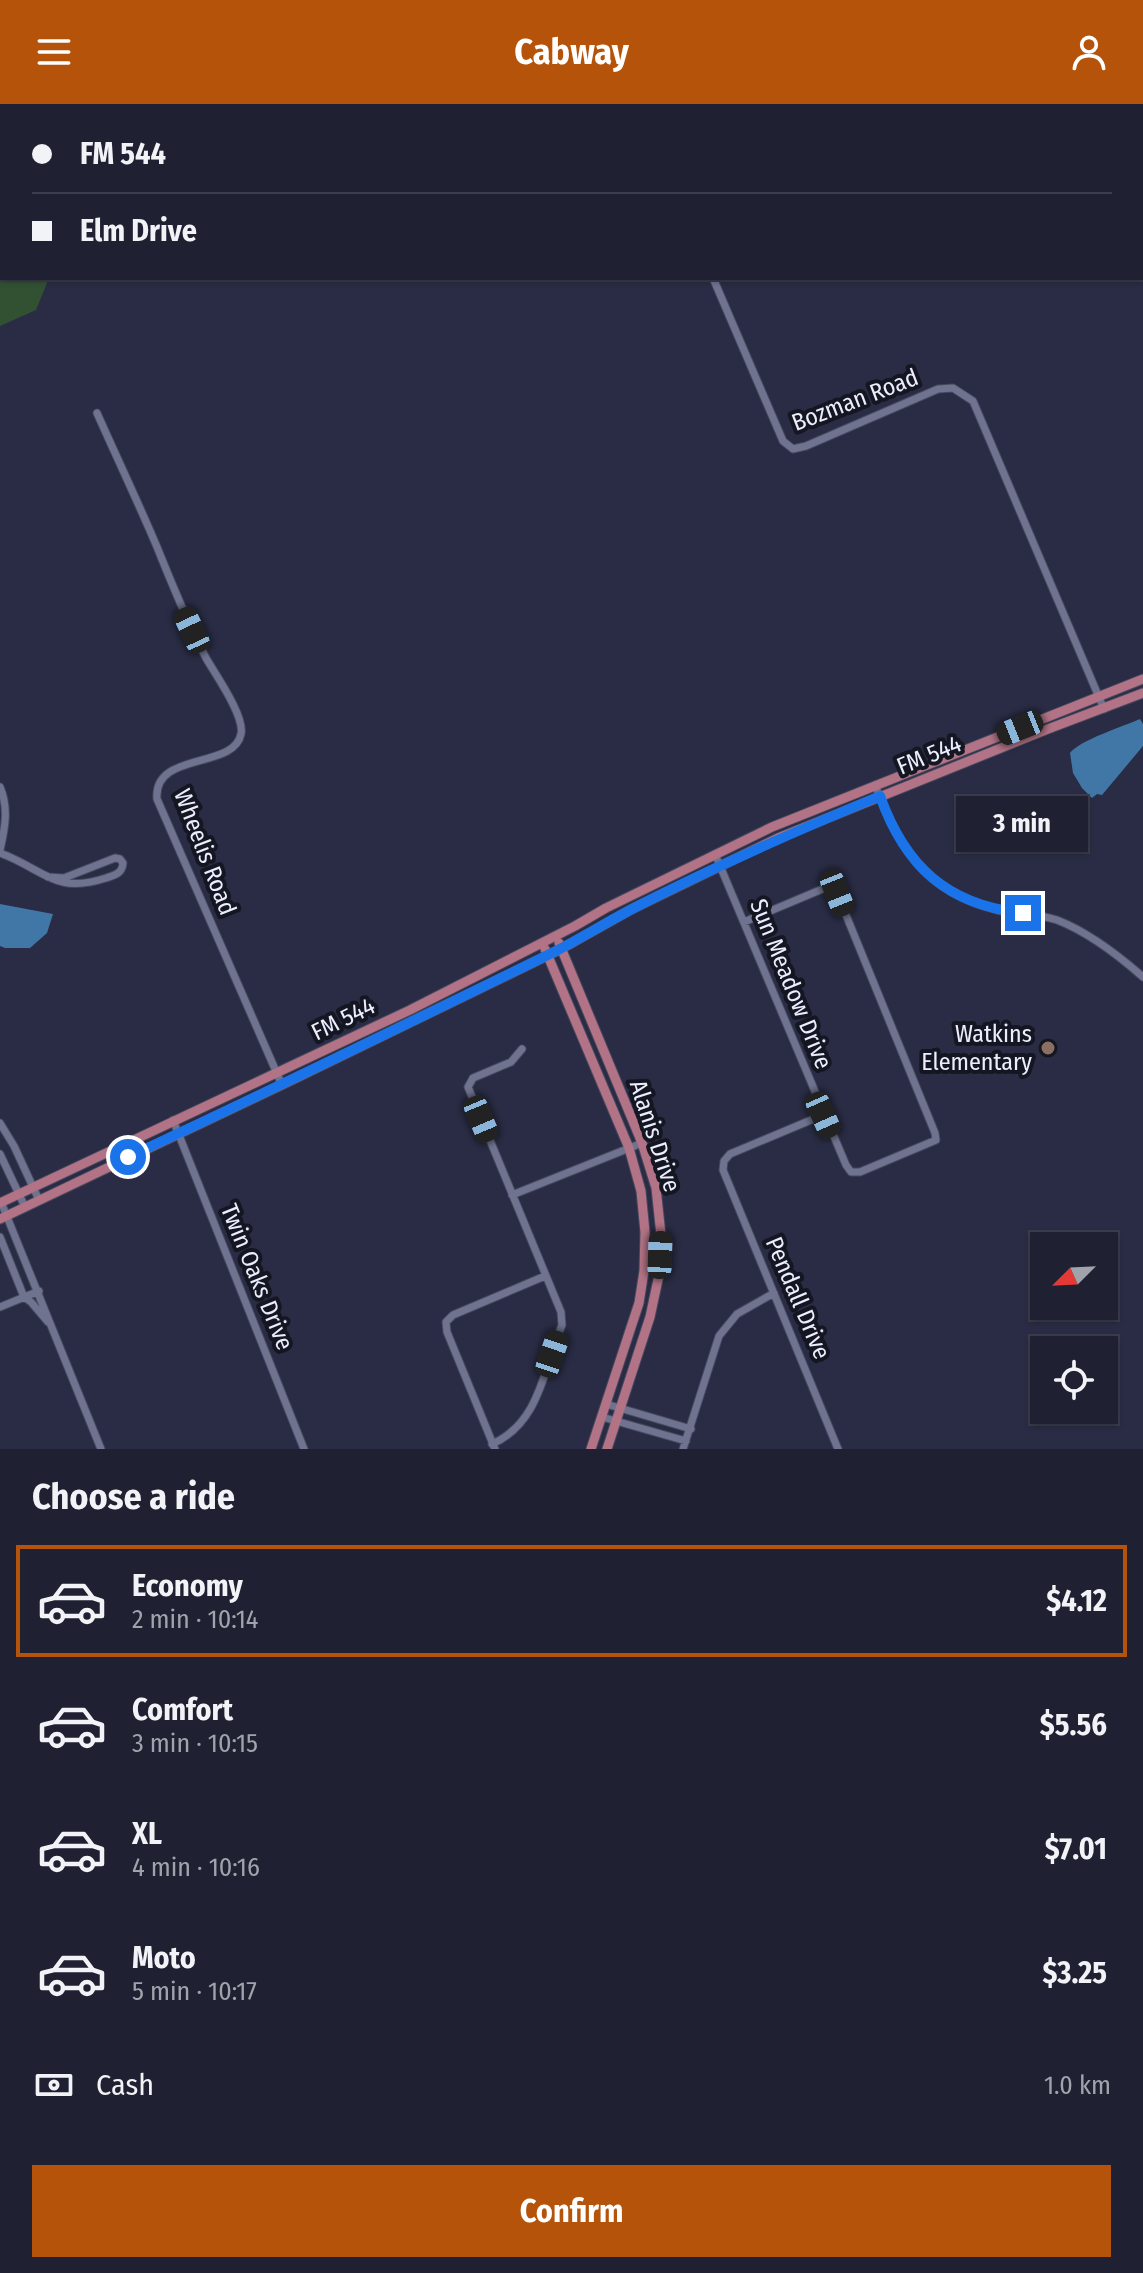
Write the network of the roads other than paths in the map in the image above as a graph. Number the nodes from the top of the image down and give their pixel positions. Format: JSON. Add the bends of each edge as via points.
{"nodes":[{"id":1,"x":714,"y":280,"type":"edge"},
{"id":2,"x":97,"y":413,"type":"dead end"},
{"id":3,"x":1143,"y":680,"type":"edge"},
{"id":4,"x":1143,"y":693,"type":"edge"},
{"id":5,"x":1099,"y":696,"type":"junction"},
{"id":6,"x":1104,"y":709,"type":"junction"},
{"id":7,"x":875,"y":785,"type":"junction"},
{"id":8,"x":0,"y":787,"type":"edge"},
{"id":9,"x":880,"y":796,"type":"junction"},
{"id":10,"x":0,"y":852,"type":"edge"},
{"id":11,"x":715,"y":854,"type":"junction"},
{"id":12,"x":720,"y":865,"type":"junction"},
{"id":13,"x":48,"y":877,"type":"junction"},
{"id":14,"x":744,"y":922,"type":"junction"},
{"id":15,"x":555,"y":936,"type":"junction"},
{"id":16,"x":542,"y":943,"type":"junction"},
{"id":17,"x":561,"y":949,"type":"junction"},
{"id":18,"x":547,"y":955,"type":"junction"},
{"id":19,"x":1143,"y":977,"type":"edge"},
{"id":20,"x":522,"y":1049,"type":"dead end"},
{"id":21,"x":277,"y":1073,"type":"junction"},
{"id":22,"x":282,"y":1085,"type":"junction"},
{"id":23,"x":823,"y":1115,"type":"junction"},
{"id":24,"x":173,"y":1120,"type":"junction"},
{"id":25,"x":0,"y":1123,"type":"edge"},
{"id":26,"x":179,"y":1133,"type":"junction"},
{"id":27,"x":642,"y":1143,"type":"junction"},
{"id":28,"x":629,"y":1148,"type":"junction"},
{"id":29,"x":0,"y":1154,"type":"edge"},
{"id":30,"x":34,"y":1187,"type":"junction"},
{"id":31,"x":20,"y":1194,"type":"junction"},
{"id":32,"x":512,"y":1195,"type":"junction"},
{"id":33,"x":39,"y":1200,"type":"junction"},
{"id":34,"x":1,"y":1203,"type":"edge"},
{"id":35,"x":25,"y":1207,"type":"junction"},
{"id":36,"x":4,"y":1217,"type":"edge"},
{"id":37,"x":0,"y":1237,"type":"edge"},
{"id":38,"x":545,"y":1276,"type":"junction"},
{"id":39,"x":39,"y":1291,"type":"junction"},
{"id":40,"x":774,"y":1293,"type":"junction"},
{"id":41,"x":24,"y":1297,"type":"junction"},
{"id":42,"x":0,"y":1307,"type":"edge"},
{"id":43,"x":54,"y":1330,"type":"junction"},
{"id":44,"x":606,"y":1404,"type":"junction"},
{"id":45,"x":620,"y":1408,"type":"junction"},
{"id":46,"x":602,"y":1417,"type":"junction"},
{"id":47,"x":616,"y":1421,"type":"junction"},
{"id":48,"x":691,"y":1429,"type":"junction"},
{"id":49,"x":685,"y":1445,"type":"edge"},
{"id":50,"x":494,"y":1447,"type":"edge"},
{"id":51,"x":101,"y":1449,"type":"edge"},
{"id":52,"x":304,"y":1449,"type":"edge"},
{"id":53,"x":591,"y":1449,"type":"edge"},
{"id":54,"x":607,"y":1449,"type":"edge"},
{"id":55,"x":838,"y":1449,"type":"edge"}],
"edges":[{"from":1,"to":5,"type":"street","name":"Bozman Road","via":[[783,441],[793,449],[938,389],[953,388],[973,401]]},
{"from":2,"to":21,"type":"street","name":"Wheelis Road","via":[[200,647],[242,727],[240,740],[228,750],[167,773],[157,799]]},
{"from":3,"to":5,"type":"main road","name":"FM 544"},
{"from":4,"to":6,"type":"main road","name":"FM 544"},
{"from":5,"to":6,"type":"street","name":"Bozman Road"},
{"from":5,"to":7,"type":"main road","name":"FM 544"},
{"from":6,"to":9,"type":"main road","name":"FM 544"},
{"from":7,"to":9,"type":"street"},
{"from":7,"to":11,"type":"main road","name":"FM 544"},
{"from":8,"to":10,"type":"street","via":[[6,826]]},
{"from":9,"to":12,"type":"main road","name":"FM 544"},
{"from":9,"to":19,"type":"street","via":[[909,854],[948,890],[984,906],[1066,924]]},
{"from":10,"to":13,"type":"street"},
{"from":11,"to":12,"type":"street","name":"Sun Meadow Drive"},
{"from":11,"to":15,"type":"main road","name":"FM 544"},
{"from":12,"to":14,"type":"street","name":"Sun Meadow Drive"},
{"from":12,"to":17,"type":"main road","name":"FM 544"},
{"from":13,"to":13,"type":"street","via":[[85,885],[120,873],[123,863],[115,858],[64,878]]},
{"from":14,"to":23,"type":"street","name":"Sun Meadow Drive"},
{"from":14,"to":23,"type":"street","name":"Sun Meadow Drive","via":[[832,885],[936,1140],[851,1172]]},
{"from":15,"to":16,"type":"main road","name":"FM 544"},
{"from":15,"to":17,"type":"main road","name":"Alanis Drive"},
{"from":16,"to":18,"type":"main road","name":"Alanis Drive"},
{"from":16,"to":21,"type":"main road","name":"FM 544"},
{"from":17,"to":18,"type":"main road","name":"FM 544"},
{"from":17,"to":27,"type":"main road","name":"Alanis Drive"},
{"from":18,"to":22,"type":"main road","name":"FM 544"},
{"from":18,"to":28,"type":"main road","name":"Alanis Drive"},
{"from":20,"to":32,"type":"street","via":[[511,1062],[469,1083]]},
{"from":21,"to":22,"type":"street","name":"Wheelis Road"},
{"from":21,"to":24,"type":"main road","name":"FM 544"},
{"from":22,"to":26,"type":"main road","name":"FM 544"},
{"from":23,"to":40,"type":"street","name":"Pendall Drive","via":[[724,1161],[723,1170]]},
{"from":24,"to":26,"type":"street","name":"Twin Oaks Drive"},
{"from":24,"to":30,"type":"main road","name":"FM 544"},
{"from":25,"to":30,"type":"street"},
{"from":26,"to":33,"type":"main road","name":"FM 544"},
{"from":26,"to":52,"type":"street","name":"Twin Oaks Drive"},
{"from":27,"to":28,"type":"street"},
{"from":27,"to":45,"type":"main road","name":"Alanis Drive","via":[[656,1188],[659,1275]]},
{"from":28,"to":32,"type":"street"},
{"from":28,"to":44,"type":"main road","name":"Alanis Drive","via":[[641,1191],[644,1271]]},
{"from":29,"to":31,"type":"street"},
{"from":30,"to":31,"type":"main road","name":"FM 544"},
{"from":30,"to":33,"type":"street"},
{"from":31,"to":34,"type":"main road","name":"FM 544"},
{"from":31,"to":35,"type":"street"},
{"from":32,"to":38,"type":"street"},
{"from":33,"to":35,"type":"main road","name":"FM 544"},
{"from":34,"to":36,"type":"street"},
{"from":35,"to":36,"type":"main road","name":"FM 544"},
{"from":36,"to":39,"type":"street"},
{"from":37,"to":41,"type":"street"},
{"from":38,"to":50,"type":"street","via":[[562,1325],[536,1401],[515,1431]]},
{"from":38,"to":50,"type":"street","via":[[446,1322]]},
{"from":39,"to":41,"type":"street"},
{"from":39,"to":43,"type":"street"},
{"from":40,"to":48,"type":"street","via":[[737,1314],[719,1336]]},
{"from":40,"to":55,"type":"street","name":"Pendall Drive"},
{"from":41,"to":42,"type":"street"},
{"from":41,"to":43,"type":"street"},
{"from":43,"to":51,"type":"street"},
{"from":44,"to":45,"type":"street"},
{"from":44,"to":46,"type":"main road","name":"Alanis Drive"},
{"from":45,"to":47,"type":"main road","name":"Alanis Drive"},
{"from":45,"to":48,"type":"street"},
{"from":46,"to":47,"type":"street"},
{"from":46,"to":53,"type":"main road","name":"Alanis Drive"},
{"from":47,"to":49,"type":"street"},
{"from":47,"to":54,"type":"main road","name":"Alanis Drive"},
{"from":48,"to":49,"type":"street"}]}
